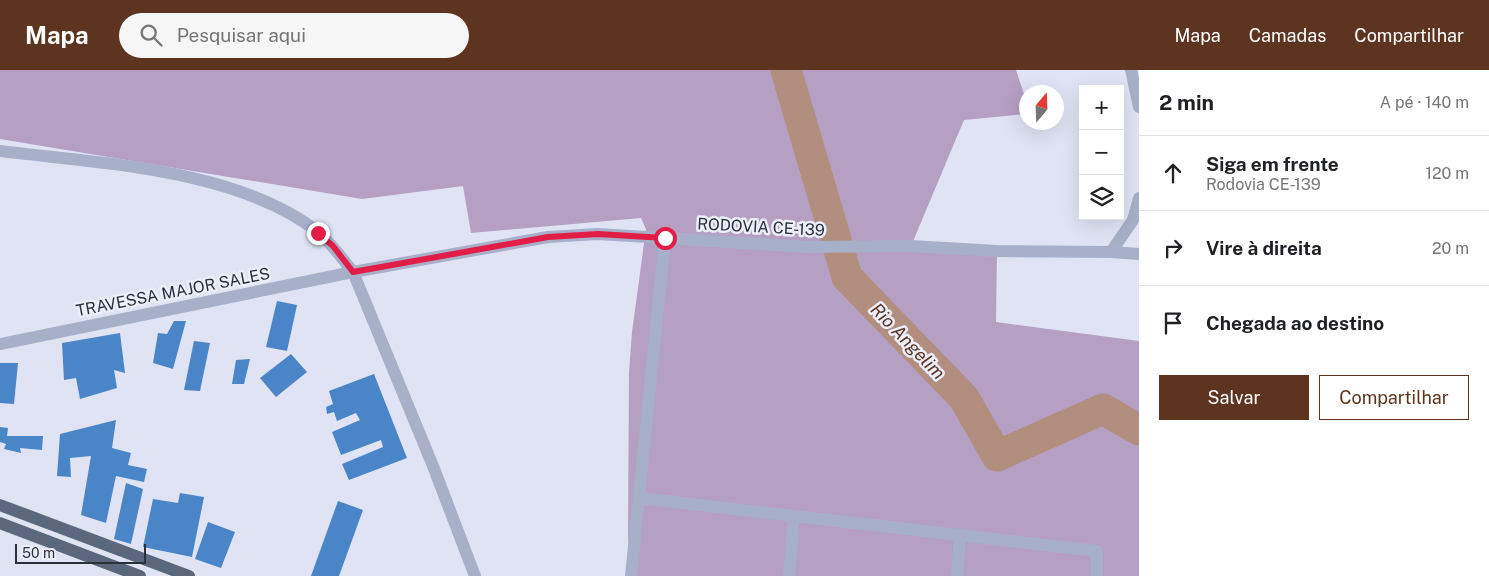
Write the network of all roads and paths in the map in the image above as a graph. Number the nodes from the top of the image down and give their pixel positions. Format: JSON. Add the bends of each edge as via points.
{"nodes":[{"id":1,"x":1131,"y":70,"type":"edge"},
{"id":2,"x":1139,"y":107,"type":"edge"},
{"id":3,"x":0,"y":151,"type":"edge"},
{"id":4,"x":1139,"y":198,"type":"edge"},
{"id":5,"x":665,"y":238,"type":"junction"},
{"id":6,"x":1111,"y":252,"type":"junction"},
{"id":7,"x":1139,"y":254,"type":"edge"},
{"id":8,"x":353,"y":272,"type":"junction"},
{"id":9,"x":0,"y":344,"type":"edge"},
{"id":10,"x":639,"y":498,"type":"junction"},
{"id":11,"x":3,"y":506,"type":"edge"},
{"id":12,"x":794,"y":516,"type":"junction"},
{"id":13,"x":2,"y":523,"type":"edge"},
{"id":14,"x":960,"y":536,"type":"junction"},
{"id":15,"x":140,"y":576,"type":"edge"},
{"id":16,"x":189,"y":576,"type":"edge"},
{"id":17,"x":475,"y":576,"type":"edge"},
{"id":18,"x":631,"y":576,"type":"edge"},
{"id":19,"x":789,"y":576,"type":"edge"},
{"id":20,"x":956,"y":576,"type":"edge"},
{"id":21,"x":1097,"y":576,"type":"edge"}],
"edges":[{"from":1,"to":2,"type":"street"},
{"from":3,"to":8,"type":"street","via":[[170,174],[248,194],[279,208],[318,233]]},
{"from":4,"to":6,"type":"street","via":[[1133,220]]},
{"from":5,"to":6,"type":"street","name":"RODOVIA CE-139","via":[[807,247],[911,246]]},
{"from":5,"to":8,"type":"street","name":"RODOVIA CE-139","via":[[598,234],[548,237]]},
{"from":5,"to":10,"type":"street"},
{"from":6,"to":7,"type":"street","name":"RODOVIA CE-139"},
{"from":8,"to":9,"type":"street","name":"TRAVESSA MAJOR SALES"},
{"from":8,"to":17,"type":"street"},
{"from":10,"to":12,"type":"street"},
{"from":10,"to":18,"type":"street"},
{"from":11,"to":13,"type":"main road"},
{"from":11,"to":16,"type":"main road"},
{"from":12,"to":14,"type":"street"},
{"from":12,"to":19,"type":"street"},
{"from":13,"to":15,"type":"main road"},
{"from":14,"to":20,"type":"street"},
{"from":14,"to":21,"type":"street","via":[[1097,551]]}]}
